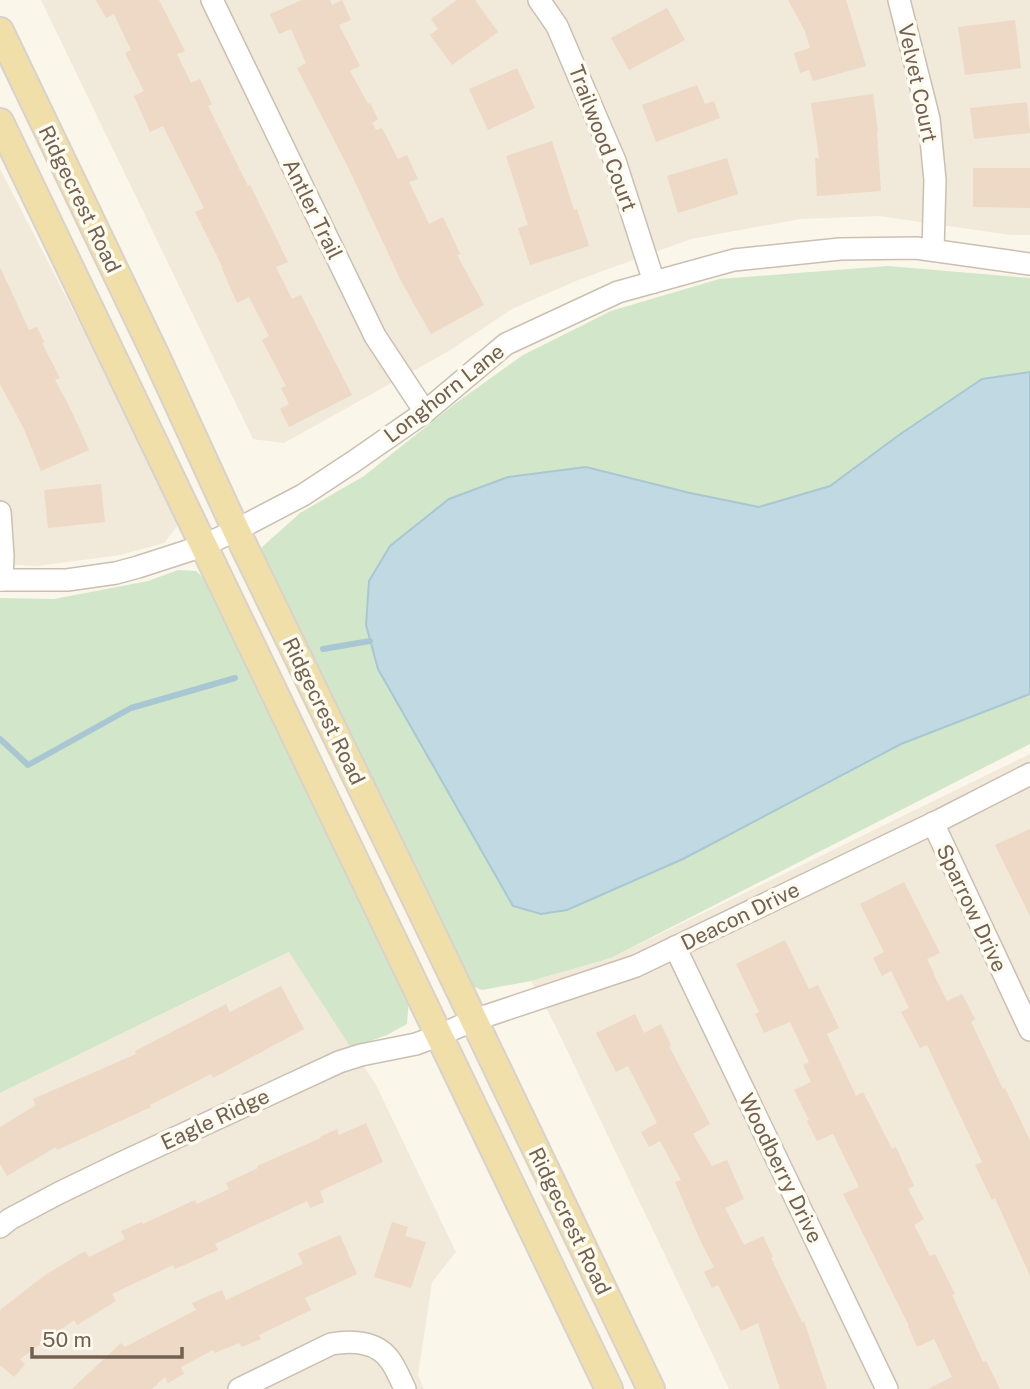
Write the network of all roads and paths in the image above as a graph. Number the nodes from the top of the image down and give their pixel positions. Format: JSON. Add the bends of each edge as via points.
{"nodes":[{"id":1,"x":212,"y":0,"type":"edge"},
{"id":2,"x":539,"y":0,"type":"edge"},
{"id":3,"x":899,"y":0,"type":"edge"},
{"id":4,"x":0,"y":31,"type":"edge"},
{"id":5,"x":0,"y":122,"type":"edge"},
{"id":6,"x":933,"y":250,"type":"junction"},
{"id":7,"x":1030,"y":264,"type":"edge"},
{"id":8,"x":654,"y":282,"type":"junction"},
{"id":9,"x":425,"y":412,"type":"junction"},
{"id":10,"x":0,"y":512,"type":"edge"},
{"id":11,"x":236,"y":530,"type":"junction"},
{"id":12,"x":203,"y":546,"type":"junction"},
{"id":13,"x":1,"y":580,"type":"edge"},
{"id":14,"x":1030,"y":774,"type":"edge"},
{"id":15,"x":933,"y":823,"type":"junction"},
{"id":16,"x":675,"y":947,"type":"junction"},
{"id":17,"x":474,"y":1020,"type":"junction"},
{"id":18,"x":1030,"y":1030,"type":"edge"},
{"id":19,"x":440,"y":1035,"type":"junction"},
{"id":20,"x":0,"y":1227,"type":"edge"},
{"id":21,"x":239,"y":1389,"type":"edge"},
{"id":22,"x":405,"y":1389,"type":"edge"},
{"id":23,"x":609,"y":1389,"type":"edge"},
{"id":24,"x":650,"y":1389,"type":"edge"},
{"id":25,"x":887,"y":1389,"type":"edge"}],
"edges":[{"from":1,"to":9,"type":"street","name":"Antler Trail","via":[[375,336]]},
{"from":2,"to":8,"type":"street","name":"Trailwood Court","via":[[558,26],[615,161]]},
{"from":3,"to":6,"type":"street","name":"Velvet Court","via":[[929,119],[935,180]]},
{"from":4,"to":11,"type":"main road","name":"Ridgecrest Road"},
{"from":5,"to":12,"type":"main road","name":"Ridgecrest Road"},
{"from":6,"to":7,"type":"street","name":"Longhorn Lane"},
{"from":6,"to":8,"type":"street","name":"Longhorn Lane","via":[[840,249],[734,260]]},
{"from":8,"to":9,"type":"street","name":"Longhorn Lane","via":[[618,292],[506,344]]},
{"from":9,"to":11,"type":"street","name":"Longhorn Lane","via":[[303,495]]},
{"from":10,"to":13,"type":"street"},
{"from":11,"to":12,"type":"street","name":"Longhorn Lane"},
{"from":11,"to":17,"type":"main road","name":"Ridgecrest Road"},
{"from":12,"to":13,"type":"street","name":"Longhorn Lane","via":[[116,573],[67,580]]},
{"from":12,"to":19,"type":"main road","name":"Ridgecrest Road"},
{"from":14,"to":15,"type":"street","name":"Deacon Drive"},
{"from":15,"to":16,"type":"street","name":"Deacon Drive"},
{"from":15,"to":18,"type":"street","name":"Sparrow Drive"},
{"from":16,"to":17,"type":"street","name":"Deacon Drive","via":[[636,966]]},
{"from":16,"to":25,"type":"street","name":"Woodberry Drive"},
{"from":17,"to":19,"type":"street","name":"Deacon Drive"},
{"from":17,"to":24,"type":"main road","name":"Ridgecrest Road"},
{"from":19,"to":20,"type":"street","name":"Eagle Ridge","via":[[339,1062],[108,1169]]},
{"from":19,"to":23,"type":"main road","name":"Ridgecrest Road"},
{"from":21,"to":22,"type":"street","via":[[345,1341],[376,1348],[391,1360]]}]}
